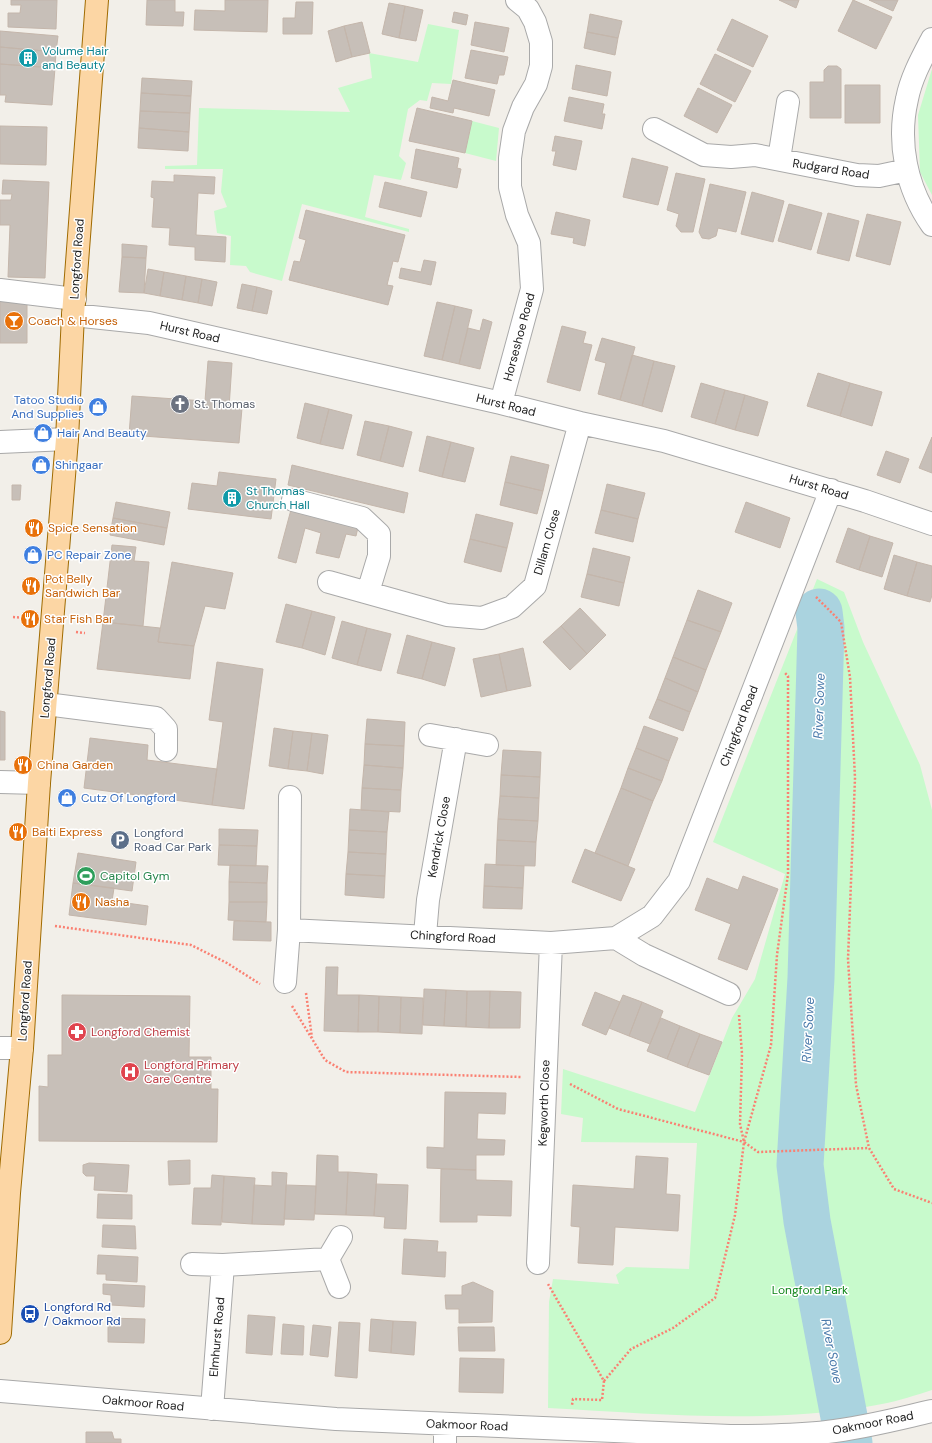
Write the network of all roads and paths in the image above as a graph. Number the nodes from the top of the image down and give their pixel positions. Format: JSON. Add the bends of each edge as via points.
{"nodes":[{"id":1,"x":97,"y":0,"type":"edge"},
{"id":2,"x":529,"y":3,"type":"edge"},
{"id":3,"x":932,"y":39,"type":"edge"},
{"id":4,"x":788,"y":102,"type":"dead end"},
{"id":5,"x":654,"y":129,"type":"dead end"},
{"id":6,"x":779,"y":159,"type":"junction"},
{"id":7,"x":907,"y":170,"type":"junction"},
{"id":8,"x":932,"y":225,"type":"edge"},
{"id":9,"x":0,"y":290,"type":"edge"},
{"id":10,"x":74,"y":307,"type":"junction"},
{"id":11,"x":501,"y":403,"type":"junction"},
{"id":12,"x":580,"y":423,"type":"junction"},
{"id":13,"x":67,"y":439,"type":"junction"},
{"id":14,"x":0,"y":442,"type":"edge"},
{"id":15,"x":831,"y":490,"type":"junction"},
{"id":16,"x":293,"y":500,"type":"dead end"},
{"id":17,"x":932,"y":524,"type":"edge"},
{"id":18,"x":329,"y":582,"type":"dead end"},
{"id":19,"x":795,"y":582,"type":"junction"},
{"id":20,"x":368,"y":592,"type":"junction"},
{"id":21,"x":767,"y":654,"type":"junction"},
{"id":22,"x":46,"y":704,"type":"junction"},
{"id":23,"x":430,"y":735,"type":"dead end"},
{"id":24,"x":456,"y":739,"type":"junction"},
{"id":25,"x":487,"y":745,"type":"dead end"},
{"id":26,"x":166,"y":750,"type":"dead end"},
{"id":27,"x":0,"y":782,"type":"edge"},
{"id":28,"x":39,"y":783,"type":"junction"},
{"id":29,"x":290,"y":797,"type":"dead end"},
{"id":30,"x":30,"y":928,"type":"junction"},
{"id":31,"x":289,"y":930,"type":"junction"},
{"id":32,"x":425,"y":936,"type":"junction"},
{"id":33,"x":616,"y":938,"type":"junction"},
{"id":34,"x":551,"y":943,"type":"junction"},
{"id":35,"x":285,"y":982,"type":"dead end"},
{"id":36,"x":262,"y":985,"type":"dead end"},
{"id":37,"x":729,"y":994,"type":"joint"},
{"id":38,"x":288,"y":1004,"type":"dead end"},
{"id":39,"x":0,"y":1048,"type":"edge"},
{"id":40,"x":22,"y":1048,"type":"junction"},
{"id":41,"x":545,"y":1080,"type":"junction"},
{"id":42,"x":744,"y":1142,"type":"junction"},
{"id":43,"x":868,"y":1148,"type":"junction"},
{"id":44,"x":932,"y":1203,"type":"edge"},
{"id":45,"x":342,"y":1237,"type":"dead end"},
{"id":46,"x":328,"y":1259,"type":"junction"},
{"id":47,"x":538,"y":1263,"type":"joint"},
{"id":48,"x":192,"y":1264,"type":"dead end"},
{"id":49,"x":223,"y":1266,"type":"junction"},
{"id":50,"x":339,"y":1287,"type":"dead end"},
{"id":51,"x":0,"y":1333,"type":"edge"},
{"id":52,"x":604,"y":1381,"type":"junction"},
{"id":53,"x":0,"y":1391,"type":"edge"},
{"id":54,"x":212,"y":1409,"type":"junction"},
{"id":55,"x":932,"y":1411,"type":"edge"},
{"id":56,"x":570,"y":1429,"type":"junction"},
{"id":57,"x":445,"y":1434,"type":"edge"}],
"edges":[{"from":1,"to":10,"type":"main road","name":"Longford Road"},
{"from":2,"to":11,"type":"street","name":"Horseshoe Road","via":[[541,42],[541,66],[536,84],[523,107],[514,131],[510,158],[510,187],[528,243],[532,289]]},
{"from":3,"to":7,"type":"street","via":[[906,98],[904,151]]},
{"from":4,"to":6,"type":"street","name":"Rudgard Road"},
{"from":5,"to":6,"type":"street","name":"Rudgard Road","via":[[704,155],[755,155]]},
{"from":6,"to":7,"type":"street","name":"Rudgard Road","via":[[857,175],[879,176]]},
{"from":7,"to":8,"type":"street","via":[[918,202]]},
{"from":9,"to":10,"type":"street","name":"Hurst Road"},
{"from":10,"to":11,"type":"street","name":"Hurst Road"},
{"from":10,"to":13,"type":"main road","name":"Longford Road"},
{"from":11,"to":12,"type":"street","name":"Hurst Road"},
{"from":12,"to":15,"type":"street","name":"Hurst Road","via":[[664,441]]},
{"from":12,"to":20,"type":"street","name":"Dillam Close","via":[[535,586],[512,607],[482,618],[448,615]]},
{"from":13,"to":14,"type":"street"},
{"from":13,"to":22,"type":"main road","name":"Longford Road"},
{"from":15,"to":17,"type":"street","name":"Hurst Road"},
{"from":15,"to":19,"type":"street","name":"Chingford Road"},
{"from":16,"to":20,"type":"street","via":[[362,518],[379,534],[379,556]]},
{"from":18,"to":20,"type":"street","name":"Dillam Close"},
{"from":19,"to":21,"type":"street","name":"Chingford Road"},
{"from":19,"to":43,"type":"path","via":[[841,622],[850,677],[855,778],[848,959],[856,1085]]},
{"from":21,"to":33,"type":"street","name":"Chingford Road","via":[[679,881],[652,916]]},
{"from":21,"to":42,"type":"path","via":[[788,676],[788,874],[777,955],[771,1045]]},
{"from":22,"to":26,"type":"street","via":[[156,718],[166,729]]},
{"from":22,"to":28,"type":"main road","name":"Longford Road"},
{"from":23,"to":24,"type":"street"},
{"from":24,"to":25,"type":"street"},
{"from":24,"to":32,"type":"street","name":"Kendrick Close","via":[[428,900]]},
{"from":27,"to":28,"type":"street"},
{"from":28,"to":30,"type":"main road","name":"Longford Road"},
{"from":29,"to":31,"type":"street"},
{"from":30,"to":36,"type":"path","via":[[61,926],[191,945]]},
{"from":30,"to":40,"type":"main road","name":"Longford Road"},
{"from":31,"to":32,"type":"street","name":"Chingford Road"},
{"from":31,"to":35,"type":"street"},
{"from":32,"to":34,"type":"street","name":"Chingford Road"},
{"from":33,"to":34,"type":"street","name":"Chingford Road"},
{"from":33,"to":37,"type":"street","via":[[644,956]]},
{"from":34,"to":41,"type":"street","name":"Kegworth Close"},
{"from":37,"to":42,"type":"path","via":[[740,1018],[740,1124]]},
{"from":38,"to":41,"type":"path","via":[[294,1007],[325,1060],[346,1072],[522,1077]]},
{"from":39,"to":40,"type":"street"},
{"from":40,"to":51,"type":"main road","name":"Longford Road"},
{"from":41,"to":42,"type":"path","via":[[571,1084],[618,1109]]},
{"from":41,"to":47,"type":"street","name":"Kegworth Close"},
{"from":42,"to":43,"type":"path","via":[[758,1152]]},
{"from":42,"to":52,"type":"path","via":[[735,1216],[715,1298],[673,1328],[630,1349]]},
{"from":43,"to":44,"type":"path","via":[[894,1189]]},
{"from":45,"to":46,"type":"street"},
{"from":46,"to":49,"type":"street"},
{"from":46,"to":50,"type":"street"},
{"from":47,"to":52,"type":"path"},
{"from":48,"to":49,"type":"street"},
{"from":49,"to":54,"type":"street","name":"Elmhurst Road"},
{"from":52,"to":56,"type":"path","via":[[602,1400],[573,1398]]},
{"from":53,"to":54,"type":"street","name":"Oakmoor Road"},
{"from":54,"to":57,"type":"street","name":"Oakmoor Road","via":[[336,1419]]},
{"from":55,"to":56,"type":"street","name":"Oakmoor Road","via":[[873,1425],[776,1436]]},
{"from":56,"to":57,"type":"street","name":"Oakmoor Road"}]}
